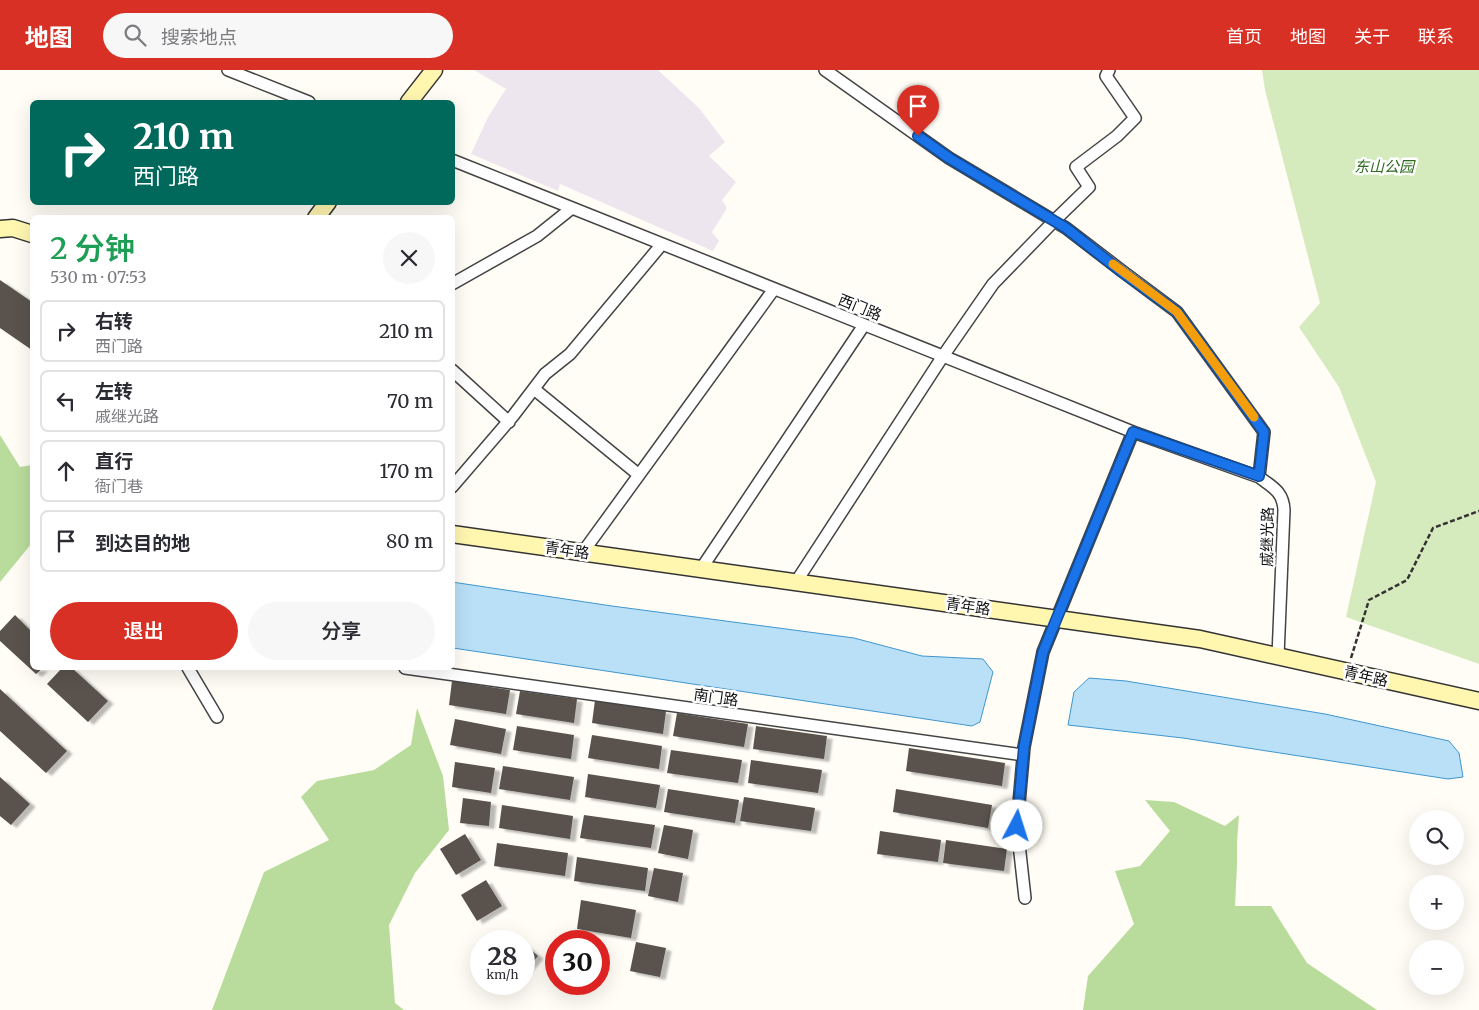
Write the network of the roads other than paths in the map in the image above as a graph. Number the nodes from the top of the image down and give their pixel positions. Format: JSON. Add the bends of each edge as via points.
{"nodes":[{"id":1,"x":228,"y":70,"type":"edge"},
{"id":2,"x":434,"y":70,"type":"edge"},
{"id":3,"x":825,"y":70,"type":"edge"},
{"id":4,"x":1109,"y":70,"type":"edge"},
{"id":5,"x":304,"y":100,"type":"edge"},
{"id":6,"x":411,"y":100,"type":"edge"},
{"id":7,"x":455,"y":161,"type":"edge"},
{"id":8,"x":572,"y":208,"type":"junction"},
{"id":9,"x":1054,"y":220,"type":"junction"},
{"id":10,"x":0,"y":229,"type":"edge"},
{"id":11,"x":30,"y":233,"type":"edge"},
{"id":12,"x":662,"y":244,"type":"junction"},
{"id":13,"x":455,"y":282,"type":"edge"},
{"id":14,"x":774,"y":289,"type":"junction"},
{"id":15,"x":864,"y":325,"type":"junction"},
{"id":16,"x":943,"y":356,"type":"junction"},
{"id":17,"x":455,"y":373,"type":"edge"},
{"id":18,"x":534,"y":389,"type":"junction"},
{"id":19,"x":509,"y":422,"type":"junction"},
{"id":20,"x":1133,"y":432,"type":"junction"},
{"id":21,"x":640,"y":474,"type":"junction"},
{"id":22,"x":1259,"y":476,"type":"junction"},
{"id":23,"x":455,"y":483,"type":"edge"},
{"id":24,"x":455,"y":534,"type":"edge"},
{"id":25,"x":584,"y":552,"type":"junction"},
{"id":26,"x":701,"y":569,"type":"junction"},
{"id":27,"x":796,"y":582,"type":"junction"},
{"id":28,"x":1057,"y":618,"type":"junction"},
{"id":29,"x":1278,"y":656,"type":"junction"},
{"id":30,"x":189,"y":670,"type":"edge"},
{"id":31,"x":420,"y":670,"type":"edge"},
{"id":32,"x":1479,"y":701,"type":"edge"},
{"id":33,"x":217,"y":717,"type":"dead end"},
{"id":34,"x":1023,"y":751,"type":"junction"},
{"id":35,"x":1025,"y":898,"type":"dead end"}],
"edges":[{"from":1,"to":5,"type":"street"},
{"from":2,"to":6,"type":"main road"},
{"from":3,"to":9,"type":"street","via":[[949,158]]},
{"from":4,"to":9,"type":"street","via":[[1106,76],[1135,118],[1117,136],[1076,166],[1089,187]]},
{"from":7,"to":8,"type":"street","name":"西门路"},
{"from":8,"to":12,"type":"street","name":"西门路"},
{"from":8,"to":13,"type":"street","via":[[537,236]]},
{"from":9,"to":16,"type":"street","via":[[993,284]]},
{"from":9,"to":22,"type":"street","via":[[1177,312],[1264,432]]},
{"from":10,"to":11,"type":"main road","via":[[13,228]]},
{"from":12,"to":14,"type":"street","name":"西门路"},
{"from":12,"to":18,"type":"street","via":[[570,354],[545,374]]},
{"from":14,"to":15,"type":"street","name":"西门路"},
{"from":14,"to":21,"type":"street"},
{"from":15,"to":16,"type":"street","name":"西门路"},
{"from":15,"to":26,"type":"street"},
{"from":16,"to":20,"type":"street","name":"西门路"},
{"from":16,"to":27,"type":"street"},
{"from":17,"to":19,"type":"street"},
{"from":18,"to":19,"type":"street"},
{"from":18,"to":21,"type":"street"},
{"from":19,"to":23,"type":"street"},
{"from":20,"to":22,"type":"street","name":"西门路"},
{"from":20,"to":28,"type":"street"},
{"from":21,"to":25,"type":"street"},
{"from":22,"to":29,"type":"street","name":"戚继光路","via":[[1280,492],[1284,502]]},
{"from":24,"to":25,"type":"main road","name":"青年路"},
{"from":25,"to":26,"type":"main road","name":"青年路"},
{"from":26,"to":27,"type":"main road","name":"青年路"},
{"from":27,"to":28,"type":"main road","name":"青年路"},
{"from":28,"to":29,"type":"main road","name":"青年路","via":[[1200,639]]},
{"from":28,"to":34,"type":"street","via":[[1043,652]]},
{"from":29,"to":32,"type":"main road","name":"青年路"},
{"from":30,"to":33,"type":"street"},
{"from":31,"to":34,"type":"street","name":"南门路"},
{"from":34,"to":35,"type":"street","via":[[1017,826]]}]}
